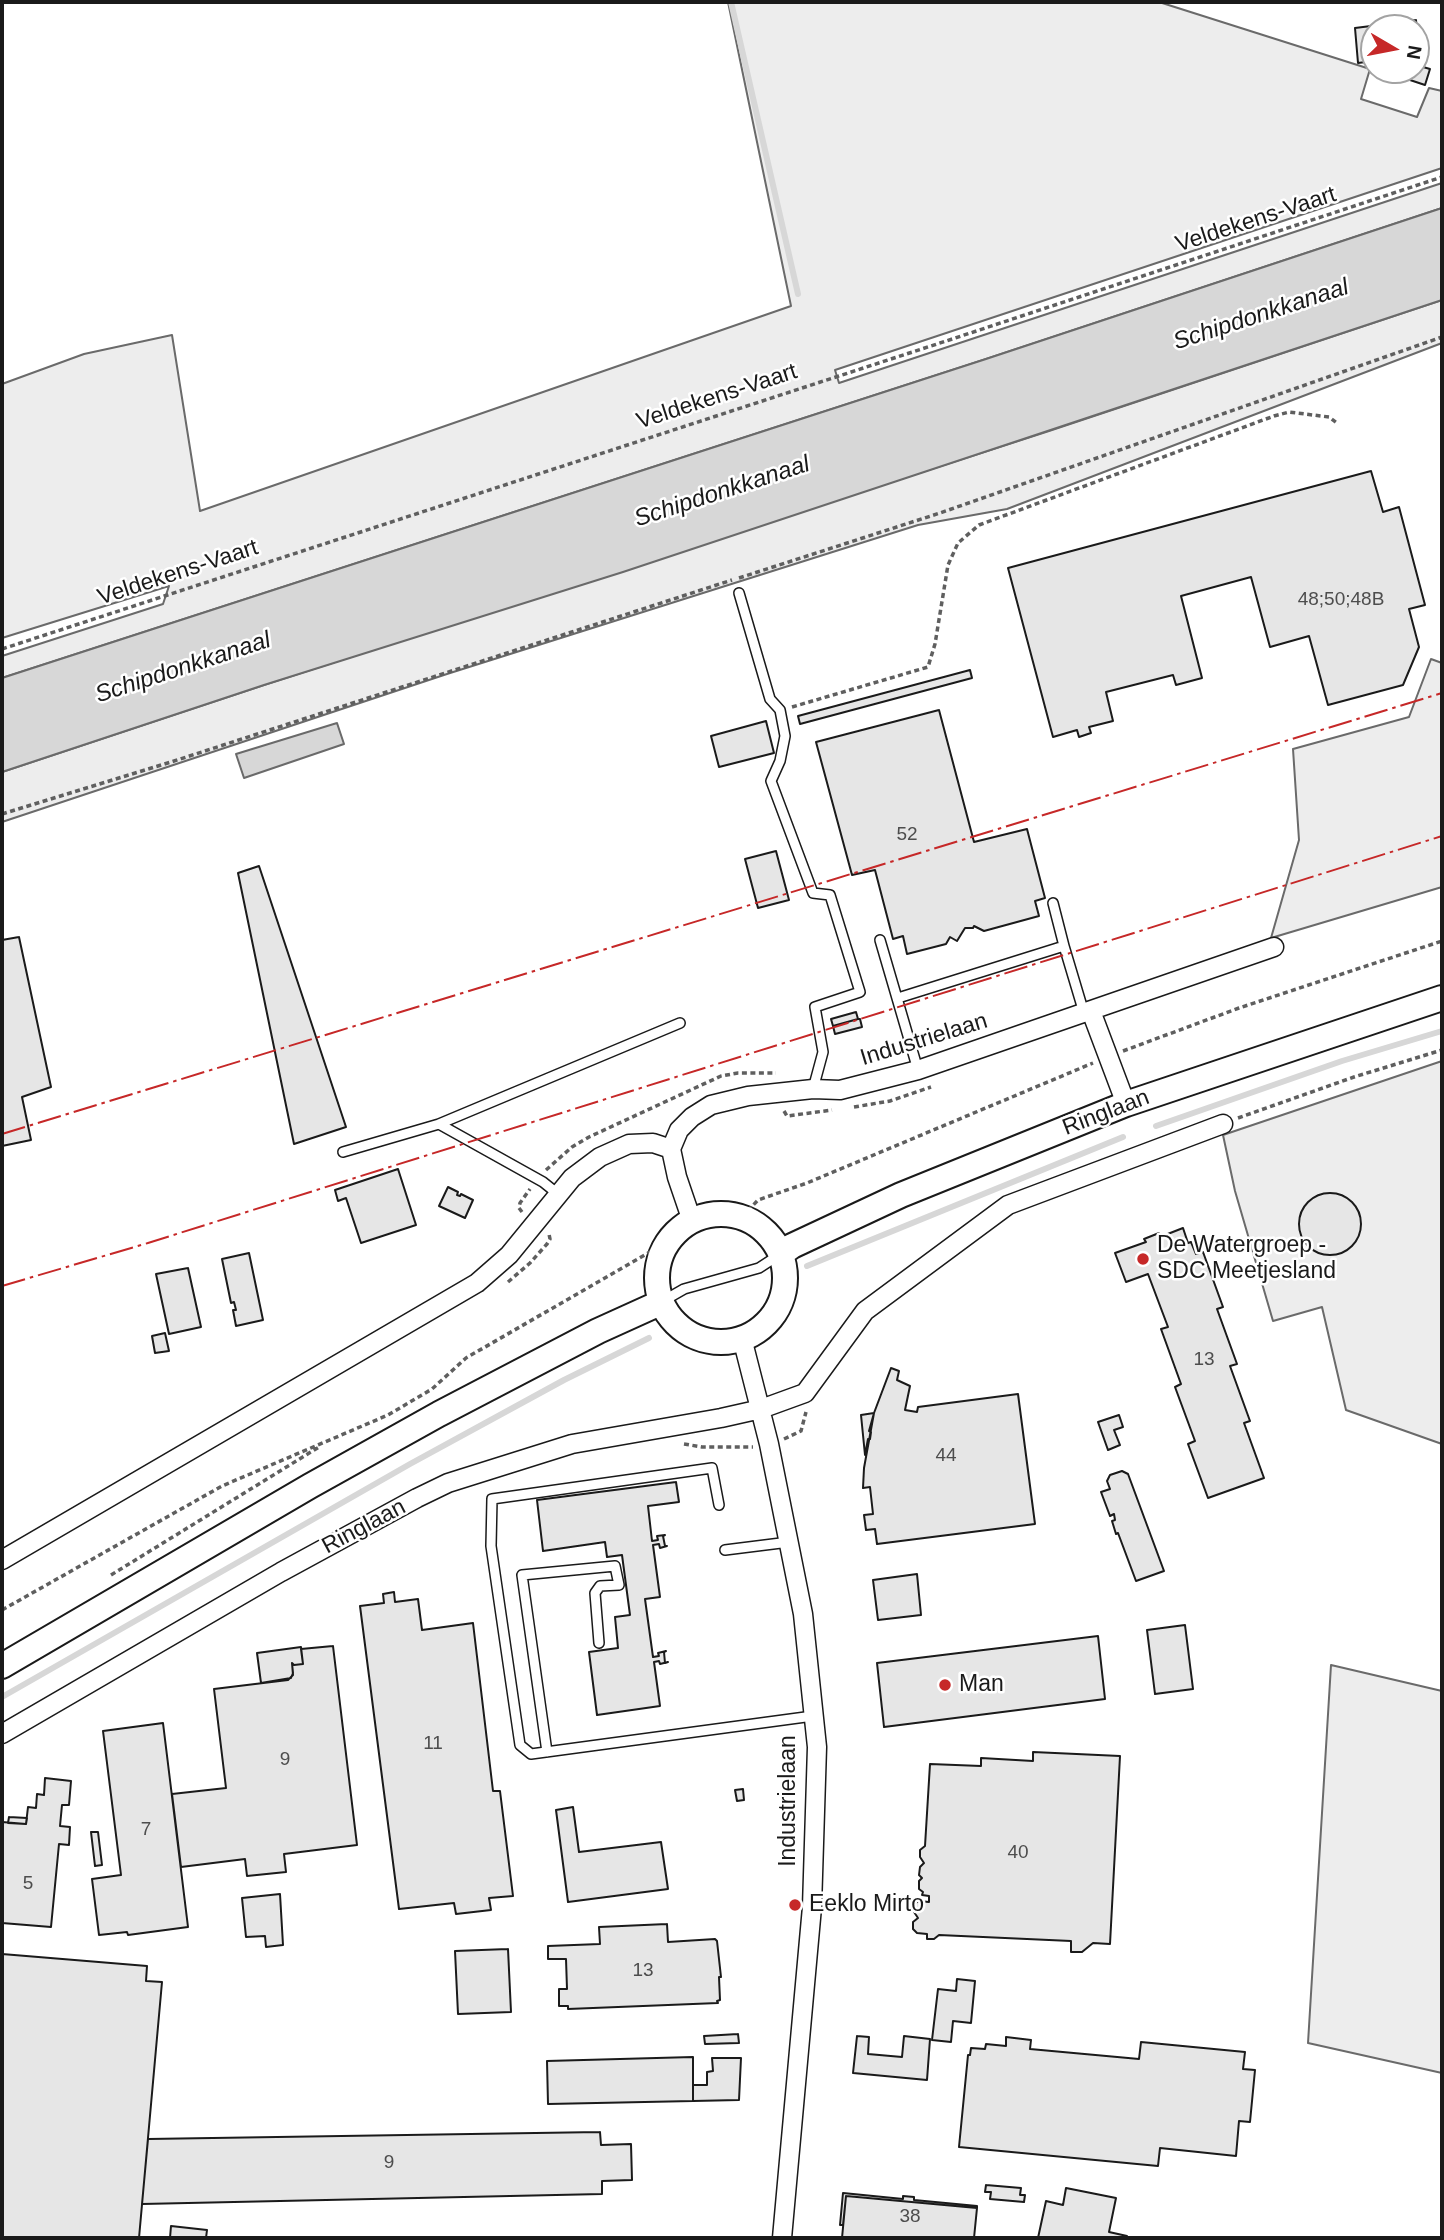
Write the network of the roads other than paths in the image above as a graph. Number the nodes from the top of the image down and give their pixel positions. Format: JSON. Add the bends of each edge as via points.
{"nodes":[{"id":1,"x":739,"y":593,"type":"dead end"},
{"id":2,"x":1053,"y":903,"type":"dead end"},
{"id":3,"x":880,"y":940,"type":"dead end"},
{"id":4,"x":1064,"y":946,"type":"junction"},
{"id":5,"x":1274,"y":947,"type":"dead end"},
{"id":6,"x":898,"y":998,"type":"junction"},
{"id":7,"x":1442,"y":998,"type":"edge"},
{"id":8,"x":1088,"y":1012,"type":"junction"},
{"id":9,"x":680,"y":1023,"type":"dead end"},
{"id":10,"x":918,"y":1070,"type":"junction"},
{"id":11,"x":813,"y":1089,"type":"junction"},
{"id":12,"x":1126,"y":1104,"type":"junction"},
{"id":13,"x":439,"y":1124,"type":"junction"},
{"id":14,"x":1223,"y":1124,"type":"road end"},
{"id":15,"x":671,"y":1149,"type":"junction"},
{"id":16,"x":343,"y":1152,"type":"dead end"},
{"id":17,"x":558,"y":1194,"type":"junction"},
{"id":18,"x":692,"y":1221,"type":"junction"},
{"id":19,"x":781,"y":1254,"type":"junction"},
{"id":20,"x":662,"y":1302,"type":"junction"},
{"id":21,"x":742,"y":1338,"type":"junction"},
{"id":22,"x":761,"y":1409,"type":"junction"},
{"id":23,"x":719,"y":1505,"type":"dead end"},
{"id":24,"x":789,"y":1542,"type":"junction"},
{"id":25,"x":725,"y":1550,"type":"dead end"},
{"id":26,"x":2,"y":1559,"type":"edge"},
{"id":27,"x":599,"y":1643,"type":"dead end"},
{"id":28,"x":2,"y":1666,"type":"edge"},
{"id":29,"x":813,"y":1716,"type":"junction"},
{"id":30,"x":2,"y":1734,"type":"edge"},
{"id":31,"x":548,"y":1752,"type":"junction"},
{"id":32,"x":782,"y":2238,"type":"edge"}],
"edges":[{"from":1,"to":11,"type":"lane","via":[[785,736],[771,781],[813,893],[830,895],[860,992],[815,1007],[823,1052]]},
{"from":2,"to":4,"type":"lane"},
{"from":3,"to":6,"type":"lane"},
{"from":4,"to":6,"type":"lane"},
{"from":4,"to":8,"type":"lane"},
{"from":5,"to":8,"type":"street","name":"Industrielaan"},
{"from":6,"to":10,"type":"lane"},
{"from":7,"to":12,"type":"main road","name":"Ringlaan"},
{"from":8,"to":10,"type":"street","name":"Industrielaan"},
{"from":8,"to":12,"type":"street"},
{"from":9,"to":13,"type":"lane"},
{"from":10,"to":11,"type":"street","name":"Industrielaan","via":[[840,1090]]},
{"from":11,"to":15,"type":"street","name":"Industrielaan","via":[[711,1105],[679,1130]]},
{"from":12,"to":19,"type":"main road","name":"Ringlaan","via":[[901,1195]]},
{"from":13,"to":16,"type":"lane"},
{"from":13,"to":17,"type":"lane"},
{"from":14,"to":22,"type":"street","via":[[1008,1205],[864,1311],[805,1393]]},
{"from":15,"to":17,"type":"street","via":[[653,1143],[629,1144],[600,1157]]},
{"from":15,"to":18,"type":"street"},
{"from":17,"to":26,"type":"street","via":[[509,1255],[477,1283]]},
{"from":18,"to":19,"type":"main road","via":[[709,1215],[742,1217],[760,1226]]},
{"from":18,"to":20,"type":"main road","via":[[665,1247],[659,1264]]},
{"from":19,"to":20,"type":"lane","via":[[759,1268],[684,1289]]},
{"from":19,"to":21,"type":"main road","via":[[785,1269],[777,1309],[756,1332]]},
{"from":20,"to":21,"type":"main road","via":[[678,1325],[698,1338],[721,1342]]},
{"from":20,"to":28,"type":"main road","via":[[415,1427]]},
{"from":21,"to":22,"type":"street","name":"Industrielaan"},
{"from":22,"to":24,"type":"street","name":"Industrielaan"},
{"from":22,"to":30,"type":"street","name":"Ringlaan","via":[[572,1444],[448,1483],[281,1572]]},
{"from":23,"to":31,"type":"lane","via":[[712,1468],[492,1499],[491,1546],[520,1745],[531,1754]]},
{"from":24,"to":25,"type":"lane"},
{"from":24,"to":29,"type":"street","name":"Industrielaan","via":[[803,1614]]},
{"from":27,"to":31,"type":"lane","via":[[595,1593],[600,1586],[619,1585],[615,1566],[522,1575]]},
{"from":29,"to":31,"type":"lane"},
{"from":29,"to":32,"type":"street","name":"Industrielaan","via":[[817,1747],[812,1907]]}]}
